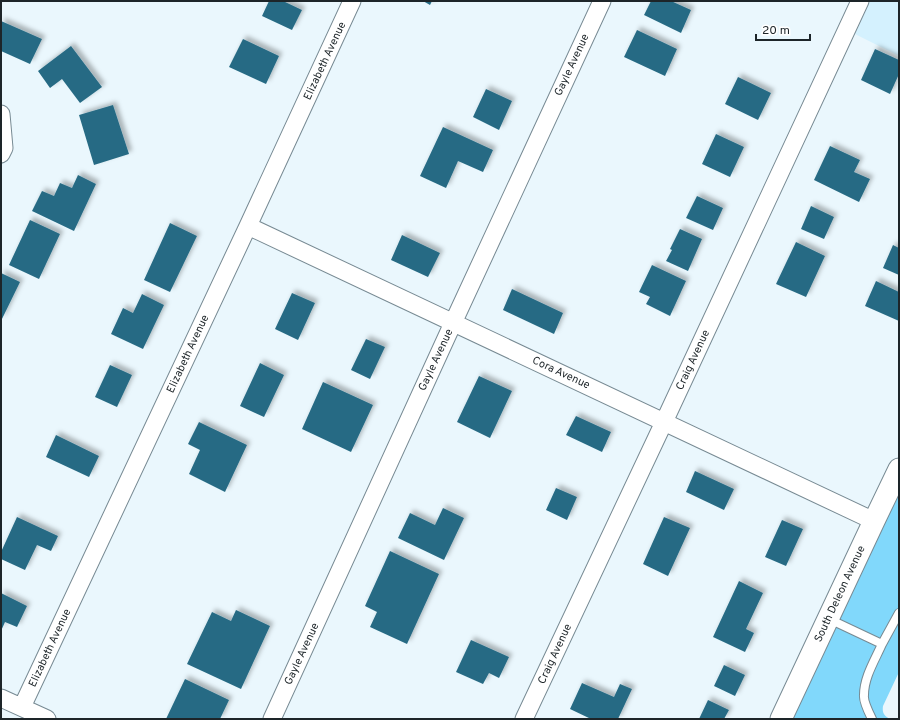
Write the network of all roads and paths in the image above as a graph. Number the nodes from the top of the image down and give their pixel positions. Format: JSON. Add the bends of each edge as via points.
{"nodes":[{"id":1,"x":352,"y":1,"type":"edge"},
{"id":2,"x":602,"y":1,"type":"edge"},
{"id":3,"x":860,"y":1,"type":"edge"},
{"id":4,"x":1,"y":114,"type":"edge"},
{"id":5,"x":1,"y":154,"type":"edge"},
{"id":6,"x":248,"y":226,"type":"junction"},
{"id":7,"x":453,"y":323,"type":"junction"},
{"id":8,"x":664,"y":422,"type":"junction"},
{"id":9,"x":899,"y":469,"type":"edge"},
{"id":10,"x":874,"y":521,"type":"junction"},
{"id":11,"x":899,"y":613,"type":"edge"},
{"id":12,"x":828,"y":618,"type":"junction"},
{"id":13,"x":882,"y":644,"type":"junction"},
{"id":14,"x":1,"y":698,"type":"edge"},
{"id":15,"x":22,"y":707,"type":"junction"},
{"id":16,"x":47,"y":719,"type":"edge"},
{"id":17,"x":272,"y":719,"type":"edge"},
{"id":18,"x":524,"y":719,"type":"edge"},
{"id":19,"x":782,"y":719,"type":"edge"},
{"id":20,"x":872,"y":719,"type":"edge"}],
"edges":[{"from":1,"to":6,"type":"street","name":"Elizabeth Avenue"},
{"from":2,"to":7,"type":"street","name":"Gayle Avenue"},
{"from":3,"to":8,"type":"street","name":"Craig Avenue"},
{"from":4,"to":5,"type":"street","via":[[4,148]]},
{"from":6,"to":7,"type":"street","name":"Cora Avenue"},
{"from":6,"to":15,"type":"street","name":"Elizabeth Avenue"},
{"from":7,"to":8,"type":"street","name":"Cora Avenue"},
{"from":7,"to":17,"type":"street","name":"Gayle Avenue"},
{"from":8,"to":10,"type":"street","name":"Cora Avenue"},
{"from":8,"to":18,"type":"street","name":"Craig Avenue"},
{"from":9,"to":10,"type":"street","name":"South Deleon Avenue"},
{"from":10,"to":12,"type":"street","name":"South Deleon Avenue"},
{"from":11,"to":13,"type":"lane"},
{"from":12,"to":13,"type":"lane"},
{"from":12,"to":19,"type":"street","name":"South Deleon Avenue"},
{"from":13,"to":20,"type":"lane","via":[[867,677],[863,696]]},
{"from":14,"to":15,"type":"street"},
{"from":15,"to":16,"type":"street"}]}
